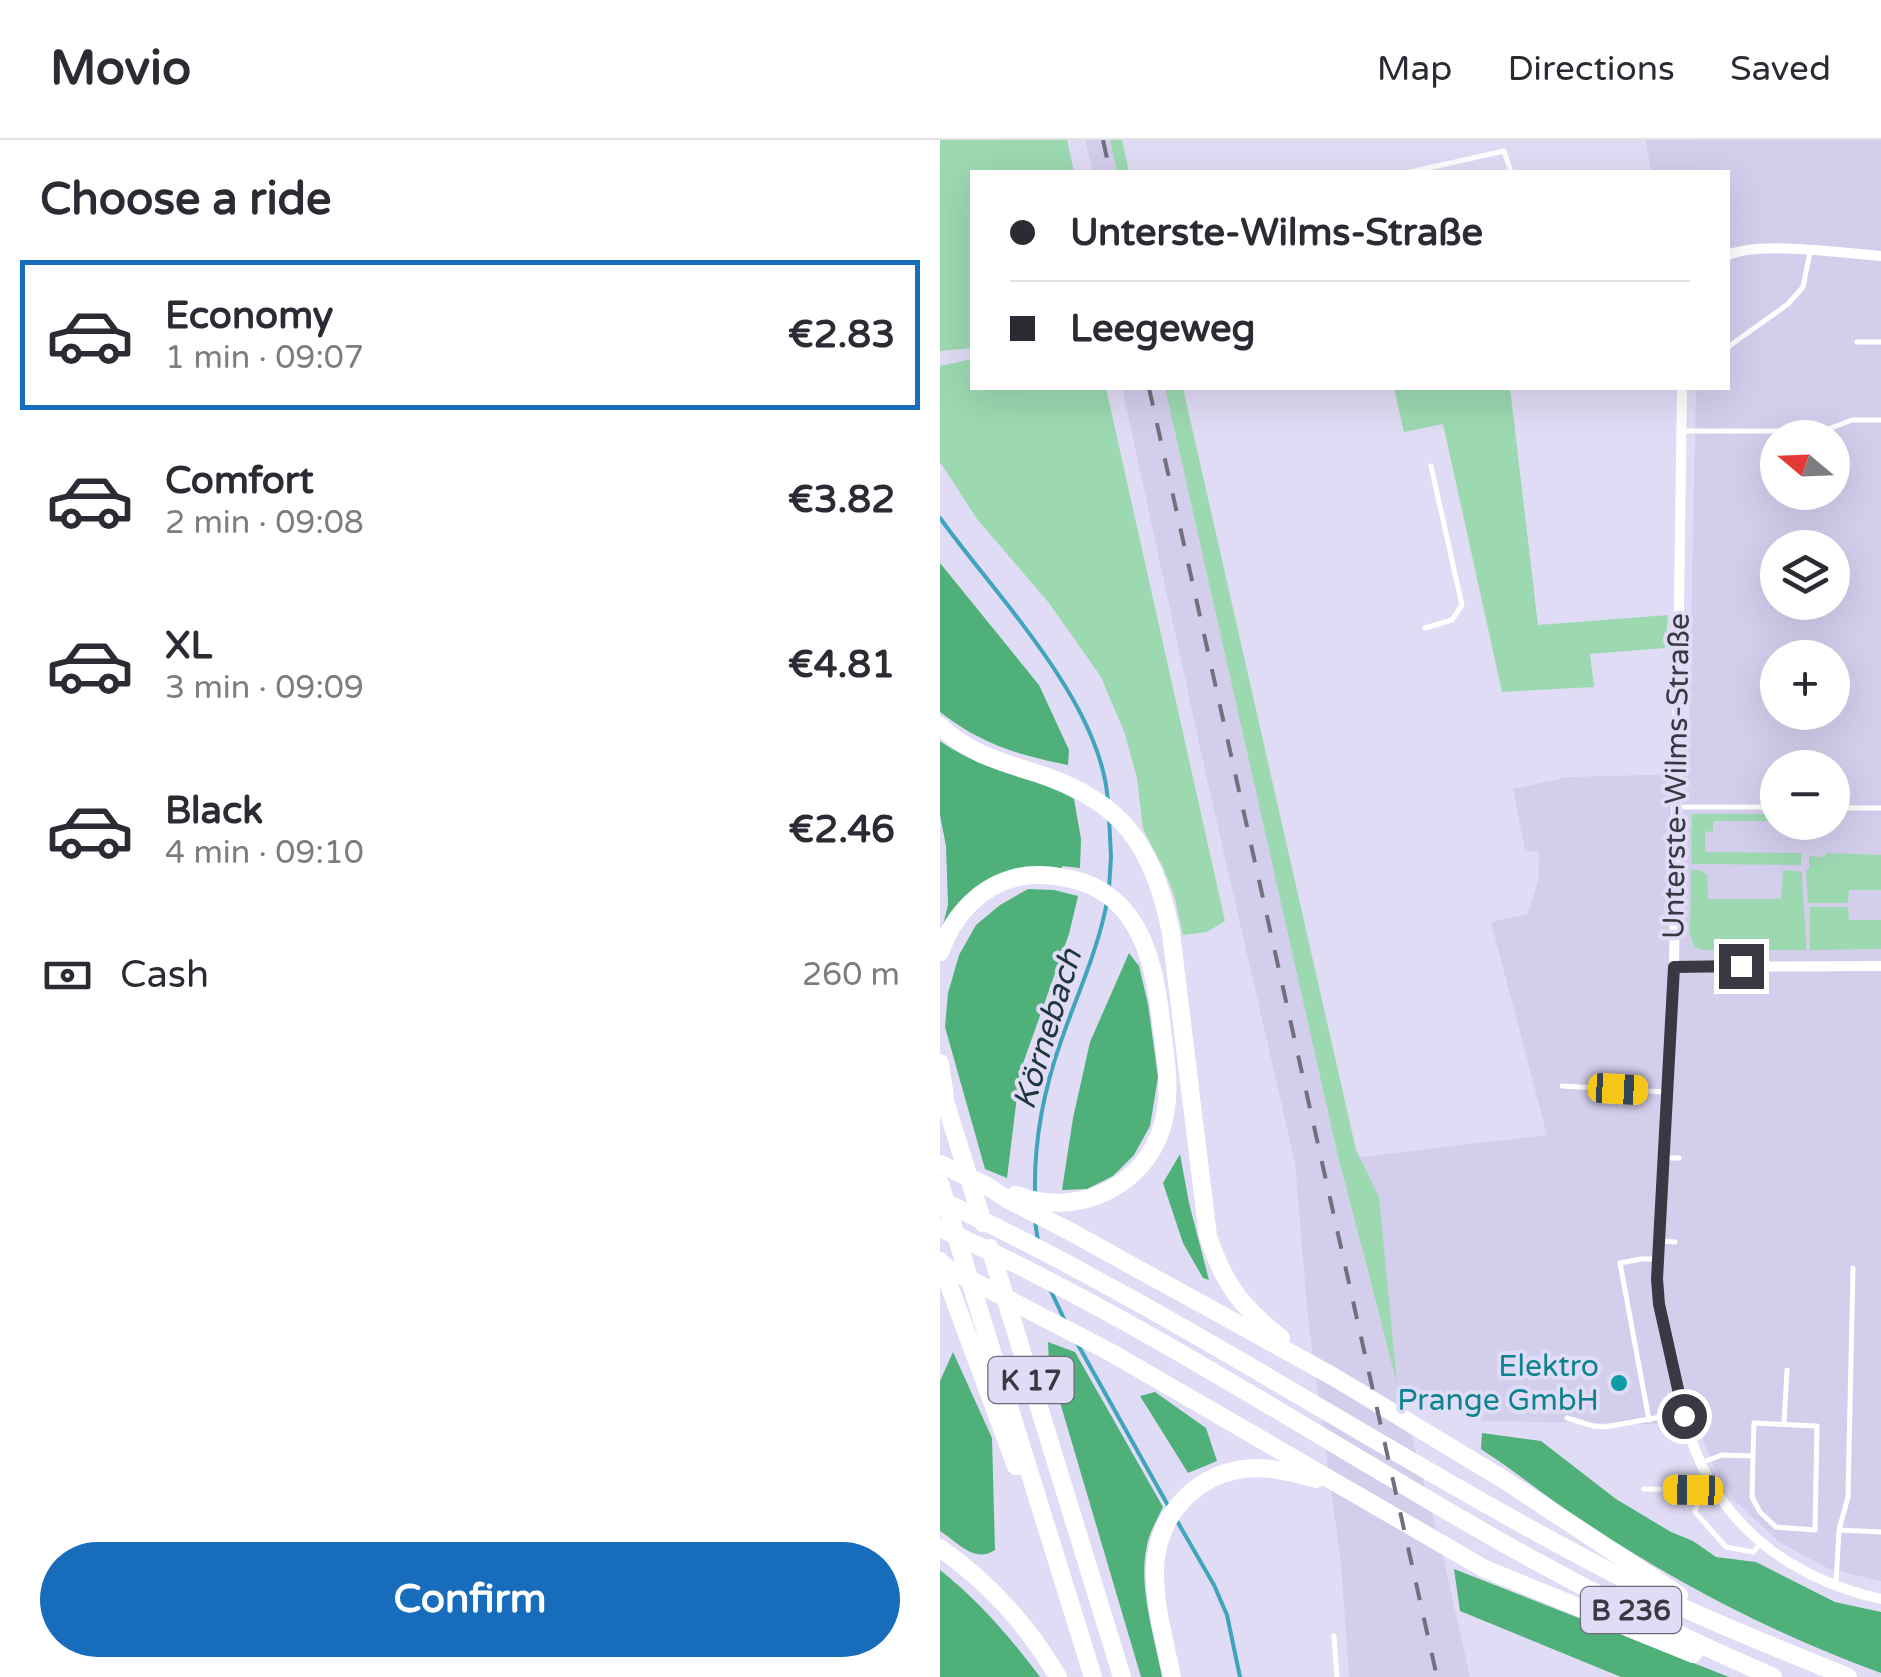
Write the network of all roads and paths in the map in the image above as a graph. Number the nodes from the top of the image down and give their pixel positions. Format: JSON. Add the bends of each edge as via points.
{"nodes":[{"id":1,"x":1454,"y":162,"type":"junction"},
{"id":2,"x":1419,"y":170,"type":"edge"},
{"id":3,"x":1456,"y":170,"type":"edge"},
{"id":4,"x":1510,"y":170,"type":"edge"},
{"id":5,"x":1810,"y":251,"type":"junction"},
{"id":6,"x":1730,"y":255,"type":"edge"},
{"id":7,"x":1881,"y":256,"type":"edge"},
{"id":8,"x":1857,"y":342,"type":"dead end"},
{"id":9,"x":1881,"y":342,"type":"edge"},
{"id":10,"x":1730,"y":346,"type":"edge"},
{"id":11,"x":1682,"y":390,"type":"edge"},
{"id":12,"x":1881,"y":420,"type":"edge"},
{"id":13,"x":1681,"y":431,"type":"junction"},
{"id":14,"x":1431,"y":466,"type":"dead end"},
{"id":15,"x":1425,"y":628,"type":"dead end"},
{"id":16,"x":940,"y":726,"type":"edge"},
{"id":17,"x":1676,"y":807,"type":"junction"},
{"id":18,"x":1760,"y":808,"type":"edge"},
{"id":19,"x":1850,"y":808,"type":"edge"},
{"id":20,"x":1881,"y":808,"type":"edge"},
{"id":21,"x":940,"y":952,"type":"edge"},
{"id":22,"x":1881,"y":966,"type":"edge"},
{"id":23,"x":1674,"y":967,"type":"junction"},
{"id":24,"x":940,"y":1063,"type":"edge"},
{"id":25,"x":1562,"y":1086,"type":"dead end"},
{"id":26,"x":942,"y":1091,"type":"edge"},
{"id":27,"x":1668,"y":1092,"type":"junction"},
{"id":28,"x":1664,"y":1158,"type":"junction"},
{"id":29,"x":1679,"y":1158,"type":"dead end"},
{"id":30,"x":940,"y":1164,"type":"edge"},
{"id":31,"x":940,"y":1184,"type":"edge"},
{"id":32,"x":987,"y":1186,"type":"junction"},
{"id":33,"x":940,"y":1200,"type":"edge"},
{"id":34,"x":940,"y":1228,"type":"edge"},
{"id":35,"x":1658,"y":1241,"type":"junction"},
{"id":36,"x":1675,"y":1242,"type":"dead end"},
{"id":37,"x":1658,"y":1259,"type":"junction"},
{"id":38,"x":940,"y":1263,"type":"edge"},
{"id":39,"x":1853,"y":1268,"type":"dead end"},
{"id":40,"x":1786,"y":1370,"type":"dead end"},
{"id":41,"x":1334,"y":1377,"type":"junction"},
{"id":42,"x":1684,"y":1414,"type":"junction"},
{"id":43,"x":1567,"y":1418,"type":"dead end"},
{"id":44,"x":1649,"y":1420,"type":"junction"},
{"id":45,"x":1784,"y":1424,"type":"junction"},
{"id":46,"x":1754,"y":1456,"type":"junction"},
{"id":47,"x":1700,"y":1463,"type":"junction"},
{"id":48,"x":1710,"y":1482,"type":"junction"},
{"id":49,"x":1342,"y":1488,"type":"junction"},
{"id":50,"x":1644,"y":1489,"type":"dead end"},
{"id":51,"x":1700,"y":1492,"type":"junction"},
{"id":52,"x":1839,"y":1530,"type":"junction"},
{"id":53,"x":1881,"y":1532,"type":"edge"},
{"id":54,"x":1761,"y":1543,"type":"junction"},
{"id":55,"x":940,"y":1548,"type":"edge"},
{"id":56,"x":1835,"y":1587,"type":"junction"},
{"id":57,"x":1881,"y":1599,"type":"edge"},
{"id":58,"x":1720,"y":1624,"type":"junction"},
{"id":59,"x":1334,"y":1636,"type":"dead end"},
{"id":60,"x":1058,"y":1677,"type":"edge"},
{"id":61,"x":1090,"y":1677,"type":"edge"},
{"id":62,"x":1122,"y":1677,"type":"edge"},
{"id":63,"x":1172,"y":1677,"type":"edge"},
{"id":64,"x":1337,"y":1677,"type":"edge"},
{"id":65,"x":1748,"y":1677,"type":"edge"},
{"id":66,"x":1773,"y":1677,"type":"edge"},
{"id":67,"x":1848,"y":1677,"type":"edge"}],
"edges":[{"from":1,"to":2,"type":"lane"},
{"from":1,"to":3,"type":"lane"},
{"from":1,"to":4,"type":"lane","via":[[1504,151]]},
{"from":5,"to":6,"type":"street","via":[[1760,248]]},
{"from":5,"to":7,"type":"street"},
{"from":5,"to":10,"type":"lane","via":[[1803,287]]},
{"from":8,"to":9,"type":"lane"},
{"from":11,"to":13,"type":"street","name":"Unterste-Wilms-Straße"},
{"from":12,"to":13,"type":"lane","via":[[1852,420],[1823,431]]},
{"from":13,"to":17,"type":"street","name":"Unterste-Wilms-Straße"},
{"from":14,"to":15,"type":"lane","via":[[1462,604],[1452,620]]},
{"from":16,"to":41,"type":"highway","via":[[969,750],[1071,786],[1106,806],[1140,842],[1166,906],[1208,1236],[1218,1266],[1262,1323]]},
{"from":17,"to":18,"type":"lane"},
{"from":17,"to":23,"type":"street","name":"Unterste-Wilms-Straße"},
{"from":19,"to":20,"type":"lane"},
{"from":21,"to":32,"type":"highway","via":[[962,910],[981,894],[1030,874],[1060,876],[1081,881],[1122,908],[1140,932],[1154,974],[1168,1077],[1166,1108],[1146,1162],[1116,1187],[1062,1204]]},
{"from":22,"to":23,"type":"street"},
{"from":23,"to":27,"type":"street","name":"Unterste-Wilms-Straße"},
{"from":24,"to":26,"type":"highway"},
{"from":25,"to":27,"type":"lane"},
{"from":26,"to":62,"type":"highway","number":"K 17"},
{"from":27,"to":28,"type":"street","name":"Unterste-Wilms-Straße"},
{"from":28,"to":29,"type":"lane"},
{"from":28,"to":35,"type":"street","name":"Unterste-Wilms-Straße"},
{"from":30,"to":32,"type":"highway"},
{"from":31,"to":61,"type":"highway","number":"K 17"},
{"from":32,"to":41,"type":"highway"},
{"from":33,"to":58,"type":"highway","number":"B 236","via":[[1084,1272],[1634,1584]]},
{"from":34,"to":66,"type":"highway","number":"B 236","via":[[1095,1306],[1492,1537]]},
{"from":35,"to":36,"type":"lane"},
{"from":35,"to":37,"type":"street","name":"Unterste-Wilms-Straße"},
{"from":37,"to":42,"type":"street","name":"Unterste-Wilms-Straße","via":[[1659,1304]]},
{"from":37,"to":44,"type":"lane","via":[[1620,1263]]},
{"from":38,"to":49,"type":"highway","via":[[1110,1352]]},
{"from":38,"to":61,"type":"highway","via":[[1012,1452],[1064,1623]]},
{"from":39,"to":52,"type":"lane","via":[[1848,1497]]},
{"from":40,"to":45,"type":"lane"},
{"from":41,"to":58,"type":"highway","via":[[1506,1481]]},
{"from":42,"to":44,"type":"lane"},
{"from":42,"to":47,"type":"street","name":"Unterste-Wilms-Straße"},
{"from":43,"to":44,"type":"lane","via":[[1605,1427]]},
{"from":45,"to":46,"type":"lane","via":[[1754,1423]]},
{"from":45,"to":46,"type":"lane","via":[[1818,1426],[1815,1530],[1776,1527],[1760,1512],[1752,1498]]},
{"from":46,"to":47,"type":"lane","via":[[1722,1455]]},
{"from":47,"to":48,"type":"street","name":"Unterste-Wilms-Straße"},
{"from":48,"to":51,"type":"lane"},
{"from":48,"to":54,"type":"street","name":"Unterste-Wilms-Straße"},
{"from":49,"to":63,"type":"highway","via":[[1253,1468],[1223,1473],[1184,1498],[1156,1554]]},
{"from":49,"to":65,"type":"highway","via":[[1485,1569]]},
{"from":50,"to":51,"type":"lane"},
{"from":51,"to":54,"type":"lane","via":[[1695,1512],[1726,1547],[1753,1552]]},
{"from":52,"to":53,"type":"lane"},
{"from":52,"to":56,"type":"lane"},
{"from":54,"to":56,"type":"street","name":"Unterste-Wilms-Straße"},
{"from":55,"to":60,"type":"highway","via":[[1013,1614]]},
{"from":56,"to":57,"type":"street","name":"Unterste-Wilms-Straße"},
{"from":58,"to":67,"type":"highway","number":"B 236"},
{"from":59,"to":64,"type":"lane"}]}
